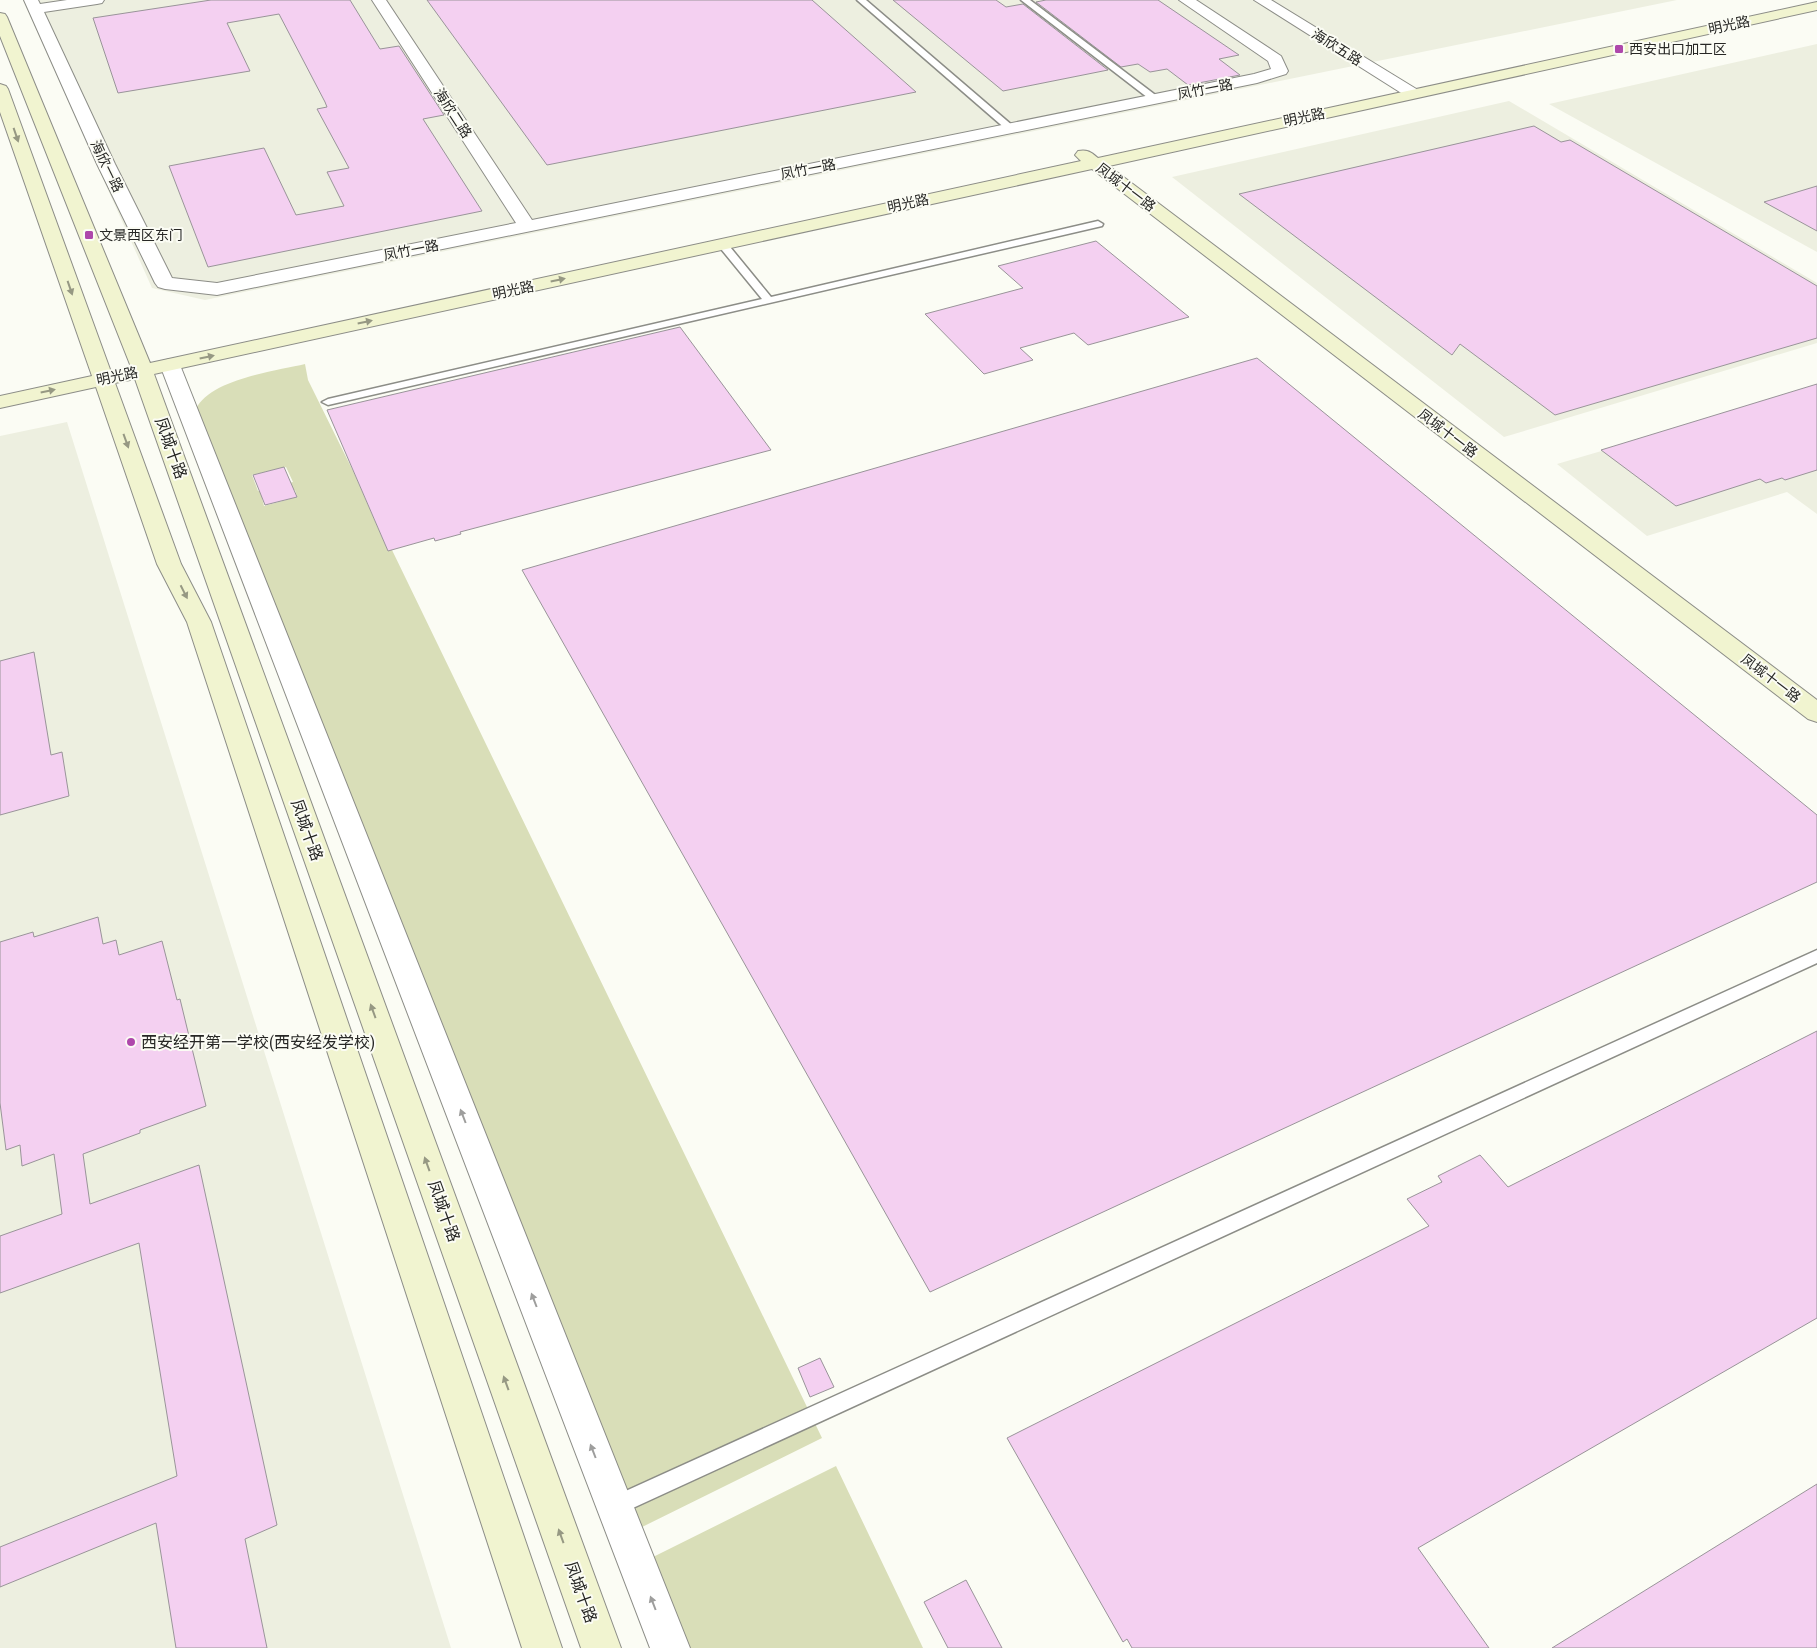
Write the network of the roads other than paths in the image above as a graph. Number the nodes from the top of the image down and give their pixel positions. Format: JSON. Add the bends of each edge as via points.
{"nodes":[{"id":1,"x":97,"y":0,"type":"edge"},
{"id":2,"x":379,"y":0,"type":"edge"},
{"id":3,"x":861,"y":0,"type":"edge"},
{"id":4,"x":1025,"y":0,"type":"edge"},
{"id":5,"x":1186,"y":0,"type":"edge"},
{"id":6,"x":1262,"y":0,"type":"edge"},
{"id":7,"x":1775,"y":0,"type":"edge"},
{"id":8,"x":1792,"y":0,"type":"edge"},
{"id":9,"x":33,"y":5,"type":"edge"},
{"id":10,"x":1815,"y":5,"type":"edge"},
{"id":11,"x":0,"y":17,"type":"edge"},
{"id":12,"x":1395,"y":83,"type":"junction"},
{"id":13,"x":0,"y":89,"type":"edge"},
{"id":14,"x":1412,"y":93,"type":"junction"},
{"id":15,"x":1154,"y":99,"type":"junction"},
{"id":16,"x":1010,"y":128,"type":"junction"},
{"id":17,"x":1087,"y":157,"type":"junction"},
{"id":18,"x":1098,"y":224,"type":"dead end"},
{"id":19,"x":526,"y":226,"type":"junction"},
{"id":20,"x":722,"y":244,"type":"junction"},
{"id":21,"x":563,"y":262,"type":"dead end"},
{"id":22,"x":217,"y":289,"type":"joint"},
{"id":23,"x":769,"y":301,"type":"junction"},
{"id":24,"x":124,"y":362,"type":"junction"},
{"id":25,"x":0,"y":402,"type":"edge"},
{"id":26,"x":328,"y":402,"type":"dead end"},
{"id":27,"x":1817,"y":713,"type":"edge"},
{"id":28,"x":1817,"y":956,"type":"edge"},
{"id":29,"x":615,"y":1506,"type":"junction"},
{"id":30,"x":542,"y":1648,"type":"edge"},
{"id":31,"x":601,"y":1648,"type":"edge"},
{"id":32,"x":670,"y":1648,"type":"edge"}],
"edges":[{"from":1,"to":9,"type":"street"},
{"from":2,"to":19,"type":"street","name":"海欣二路"},
{"from":3,"to":16,"type":"lane"},
{"from":4,"to":15,"type":"lane"},
{"from":5,"to":15,"type":"street","name":"凤竹一路","via":[[1275,59],[1280,71]]},
{"from":6,"to":12,"type":"street","name":"海欣五路"},
{"from":7,"to":12,"type":"main road","name":"明光路"},
{"from":8,"to":10,"type":"main road"},
{"from":9,"to":22,"type":"street","name":"海欣一路","via":[[165,283]]},
{"from":10,"to":14,"type":"main road","name":"明光路"},
{"from":11,"to":24,"type":"main road","name":"凤城十路"},
{"from":12,"to":14,"type":"street","name":"海欣五路"},
{"from":12,"to":17,"type":"main road","name":"明光路"},
{"from":13,"to":24,"type":"main road","name":"凤城十路","one_way":true},
{"from":14,"to":17,"type":"main road","name":"明光路"},
{"from":15,"to":16,"type":"street","name":"凤竹一路"},
{"from":16,"to":19,"type":"street","name":"凤竹一路"},
{"from":17,"to":20,"type":"main road","name":"明光路"},
{"from":17,"to":21,"type":"main road","name":"明光路"},
{"from":17,"to":27,"type":"main road","name":"凤城十一路"},
{"from":18,"to":23,"type":"lane"},
{"from":19,"to":22,"type":"street","name":"凤竹一路"},
{"from":20,"to":23,"type":"lane"},
{"from":24,"to":20,"type":"main road","name":"明光路","one_way":true},
{"from":23,"to":26,"type":"lane"},
{"from":25,"to":24,"type":"main road","name":"明光路","one_way":true},
{"from":29,"to":24,"type":"street","one_way":true},
{"from":24,"to":30,"type":"main road","name":"凤城十路","one_way":true,"via":[[169,564],[199,622]]},
{"from":31,"to":24,"type":"main road","name":"凤城十路","one_way":true},
{"from":28,"to":29,"type":"lane"},
{"from":32,"to":29,"type":"street","one_way":true}]}
